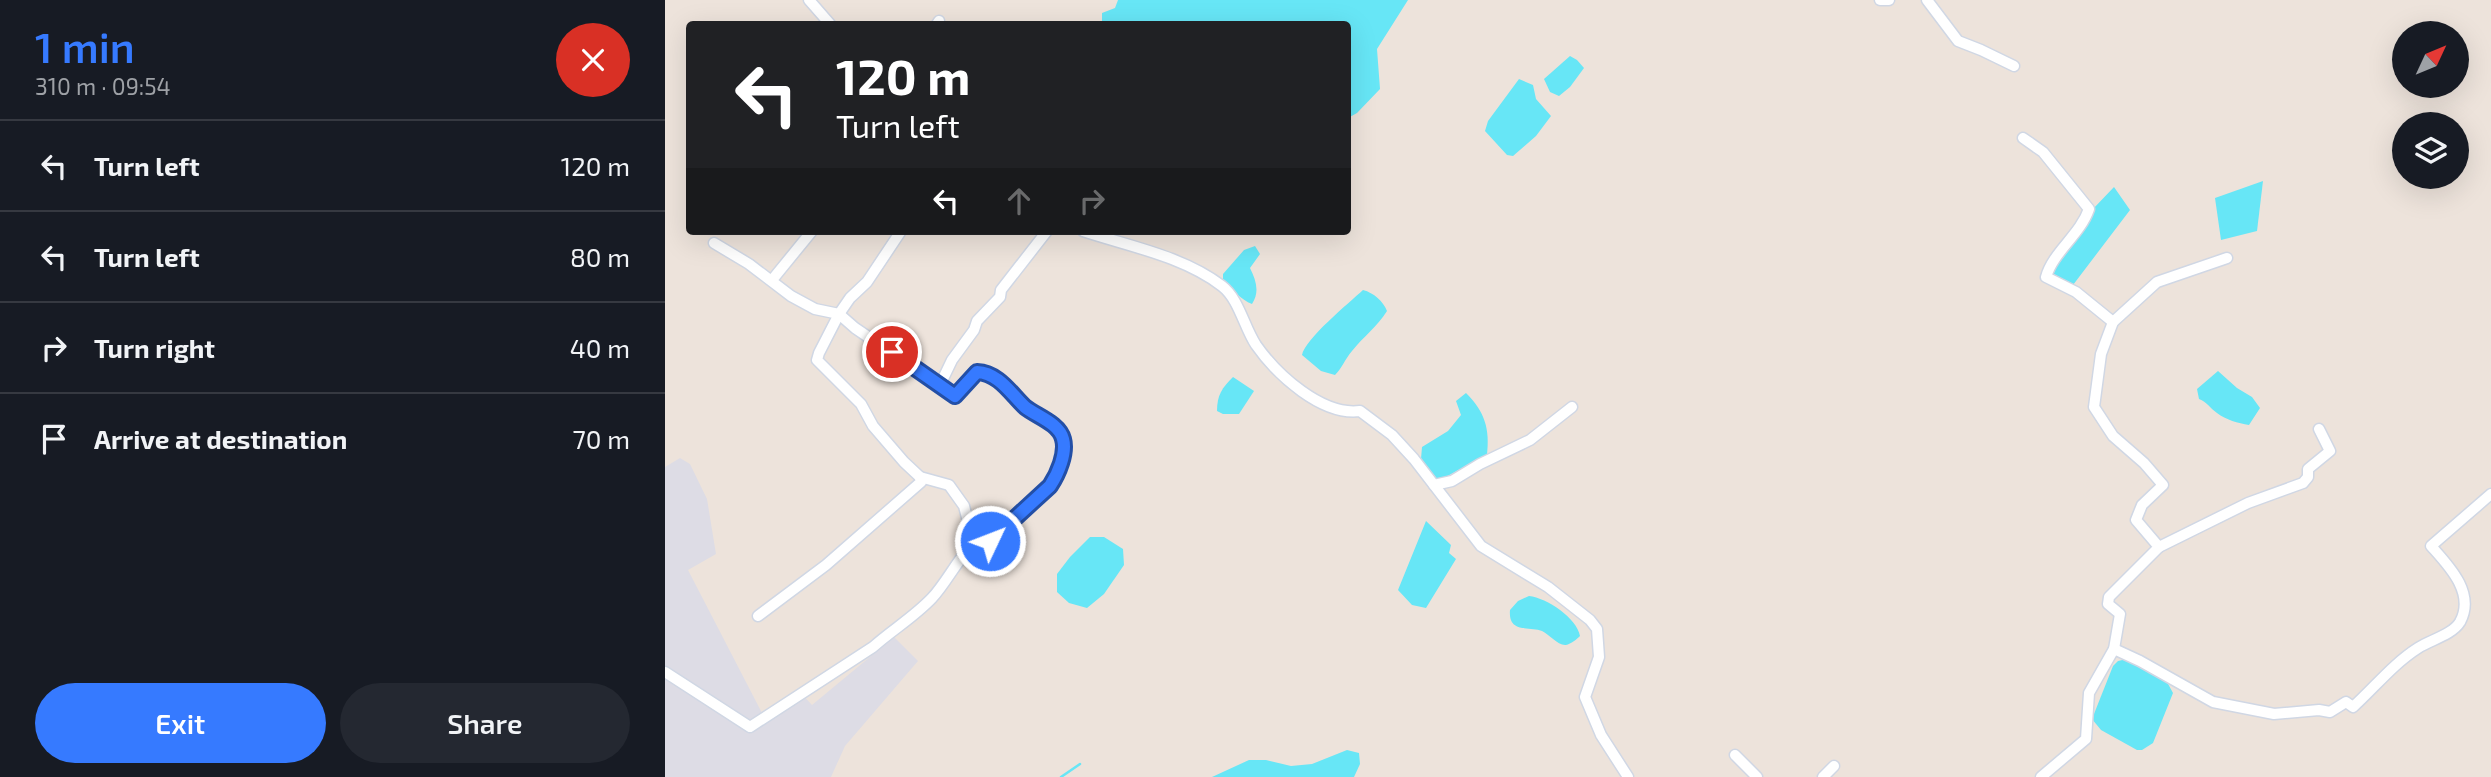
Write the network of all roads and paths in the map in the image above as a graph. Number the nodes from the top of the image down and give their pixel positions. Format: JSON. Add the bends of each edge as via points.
{"nodes":[{"id":1,"x":809,"y":0,"type":"edge"},
{"id":2,"x":1880,"y":0,"type":"edge"},
{"id":3,"x":1889,"y":0,"type":"edge"},
{"id":4,"x":1927,"y":0,"type":"edge"},
{"id":5,"x":827,"y":21,"type":"edge"},
{"id":6,"x":2014,"y":66,"type":"dead end"},
{"id":7,"x":2023,"y":138,"type":"dead end"},
{"id":8,"x":809,"y":235,"type":"edge"},
{"id":9,"x":898,"y":235,"type":"edge"},
{"id":10,"x":1044,"y":235,"type":"edge"},
{"id":11,"x":1096,"y":235,"type":"edge"},
{"id":12,"x":714,"y":243,"type":"dead end"},
{"id":13,"x":2227,"y":258,"type":"dead end"},
{"id":14,"x":772,"y":280,"type":"junction"},
{"id":15,"x":838,"y":314,"type":"junction"},
{"id":16,"x":2113,"y":322,"type":"junction"},
{"id":17,"x":940,"y":385,"type":"junction"},
{"id":18,"x":1572,"y":407,"type":"dead end"},
{"id":19,"x":2319,"y":429,"type":"dead end"},
{"id":20,"x":920,"y":477,"type":"junction"},
{"id":21,"x":1434,"y":485,"type":"junction"},
{"id":22,"x":2491,"y":494,"type":"edge"},
{"id":23,"x":971,"y":546,"type":"junction"},
{"id":24,"x":2159,"y":547,"type":"junction"},
{"id":25,"x":758,"y":616,"type":"dead end"},
{"id":26,"x":2114,"y":649,"type":"junction"},
{"id":27,"x":665,"y":671,"type":"edge"},
{"id":28,"x":1735,"y":755,"type":"dead end"},
{"id":29,"x":1834,"y":766,"type":"dead end"},
{"id":30,"x":1628,"y":777,"type":"edge"},
{"id":31,"x":1757,"y":777,"type":"edge"},
{"id":32,"x":1823,"y":777,"type":"edge"},
{"id":33,"x":2041,"y":777,"type":"edge"}],
"edges":[{"from":1,"to":5,"type":"street"},
{"from":2,"to":3,"type":"street"},
{"from":4,"to":6,"type":"street","via":[[1958,41]]},
{"from":7,"to":16,"type":"street","via":[[2043,152],[2089,209],[2046,277],[2076,292]]},
{"from":8,"to":14,"type":"street"},
{"from":9,"to":15,"type":"street","via":[[867,282]]},
{"from":10,"to":17,"type":"street","via":[[977,321]]},
{"from":11,"to":21,"type":"street","via":[[1155,254],[1224,287],[1256,345],[1288,381],[1327,406],[1360,411],[1392,435]]},
{"from":12,"to":14,"type":"street"},
{"from":13,"to":16,"type":"street","via":[[2157,282]]},
{"from":14,"to":15,"type":"street","via":[[815,309]]},
{"from":15,"to":17,"type":"street"},
{"from":15,"to":20,"type":"street","via":[[817,360],[861,404],[873,426]]},
{"from":16,"to":24,"type":"street","via":[[2101,354],[2094,407],[2113,436],[2163,485],[2142,505],[2136,520]]},
{"from":17,"to":23,"type":"street","via":[[955,396],[981,371],[1014,393],[1063,439],[1059,470],[1050,486],[990,541]]},
{"from":18,"to":21,"type":"street","via":[[1529,440],[1453,481]]},
{"from":19,"to":24,"type":"street","via":[[2330,451],[2308,469],[2303,483],[2248,503]]},
{"from":20,"to":23,"type":"street","via":[[949,485],[964,506]]},
{"from":20,"to":25,"type":"street","via":[[921,482],[826,565]]},
{"from":21,"to":30,"type":"street","via":[[1481,546],[1548,587],[1597,629],[1599,657],[1585,697]]},
{"from":22,"to":26,"type":"street","via":[[2431,546],[2457,576],[2465,602],[2459,623],[2394,666],[2353,707],[2347,702],[2330,712],[2319,709],[2274,715],[2213,702]]},
{"from":23,"to":27,"type":"street","via":[[934,597],[912,617],[750,727]]},
{"from":24,"to":26,"type":"street","via":[[2109,597],[2108,604],[2120,614]]},
{"from":26,"to":33,"type":"street","via":[[2089,693],[2087,739]]},
{"from":28,"to":31,"type":"street"},
{"from":29,"to":32,"type":"street"}]}
